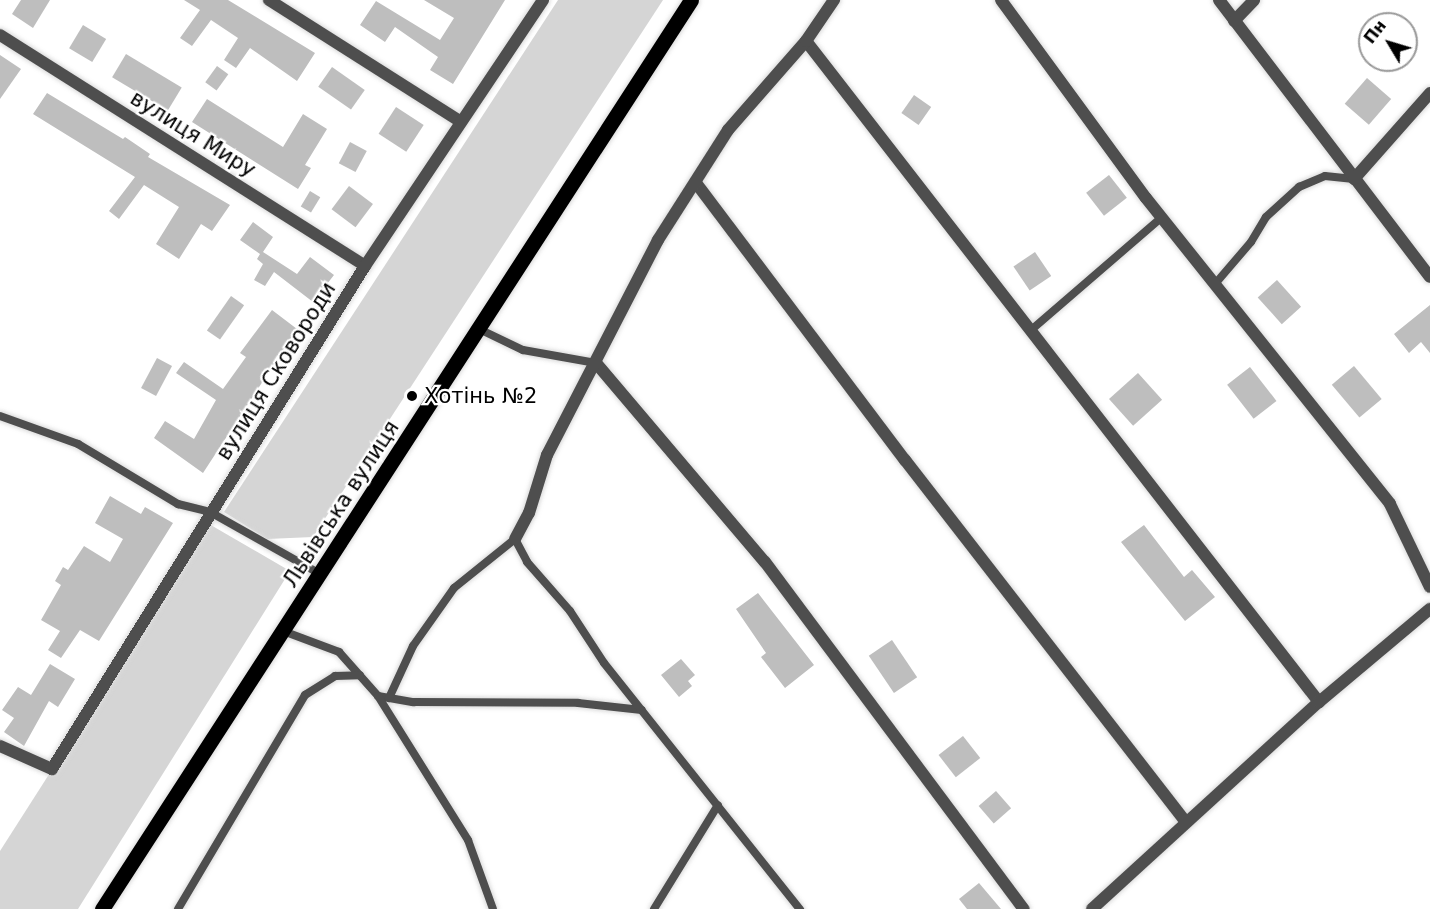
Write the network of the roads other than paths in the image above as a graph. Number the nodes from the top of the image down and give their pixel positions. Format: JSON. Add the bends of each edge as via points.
{"nodes":[{"id":1,"x":269,"y":0,"type":"edge"},
{"id":2,"x":543,"y":0,"type":"edge"},
{"id":3,"x":691,"y":0,"type":"edge"},
{"id":4,"x":834,"y":0,"type":"edge"},
{"id":5,"x":1001,"y":0,"type":"edge"},
{"id":6,"x":1219,"y":0,"type":"edge"},
{"id":7,"x":1254,"y":0,"type":"edge"},
{"id":8,"x":1234,"y":21,"type":"junction"},
{"id":9,"x":0,"y":35,"type":"edge"},
{"id":10,"x":806,"y":41,"type":"junction"},
{"id":11,"x":1430,"y":93,"type":"edge"},
{"id":12,"x":461,"y":122,"type":"junction"},
{"id":13,"x":1354,"y":179,"type":"junction"},
{"id":14,"x":696,"y":183,"type":"junction"},
{"id":15,"x":1161,"y":218,"type":"junction"},
{"id":16,"x":364,"y":266,"type":"junction"},
{"id":17,"x":1430,"y":277,"type":"edge"},
{"id":18,"x":1215,"y":284,"type":"junction"},
{"id":19,"x":477,"y":328,"type":"junction"},
{"id":20,"x":1030,"y":331,"type":"junction"},
{"id":21,"x":596,"y":363,"type":"junction"},
{"id":22,"x":0,"y":416,"type":"edge"},
{"id":23,"x":210,"y":512,"type":"junction"},
{"id":24,"x":515,"y":539,"type":"junction"},
{"id":25,"x":320,"y":574,"type":"junction"},
{"id":26,"x":1430,"y":587,"type":"edge"},
{"id":27,"x":1430,"y":609,"type":"edge"},
{"id":28,"x":283,"y":631,"type":"junction"},
{"id":29,"x":360,"y":675,"type":"junction"},
{"id":30,"x":378,"y":696,"type":"junction"},
{"id":31,"x":389,"y":698,"type":"junction"},
{"id":32,"x":1319,"y":702,"type":"junction"},
{"id":33,"x":642,"y":710,"type":"junction"},
{"id":34,"x":0,"y":746,"type":"edge"},
{"id":35,"x":718,"y":805,"type":"junction"},
{"id":36,"x":1186,"y":822,"type":"junction"},
{"id":37,"x":102,"y":909,"type":"edge"},
{"id":38,"x":178,"y":909,"type":"edge"},
{"id":39,"x":493,"y":909,"type":"edge"},
{"id":40,"x":654,"y":909,"type":"edge"},
{"id":41,"x":800,"y":909,"type":"edge"},
{"id":42,"x":1024,"y":909,"type":"edge"},
{"id":43,"x":1092,"y":909,"type":"edge"}],
"edges":[{"from":1,"to":12,"type":"street"},
{"from":2,"to":12,"type":"street","name":"вулиця Сковороди"},
{"from":3,"to":19,"type":"main road","name":"Львівська вулиця"},
{"from":4,"to":10,"type":"street"},
{"from":5,"to":15,"type":"street"},
{"from":6,"to":8,"type":"street"},
{"from":7,"to":8,"type":"street"},
{"from":8,"to":13,"type":"street"},
{"from":9,"to":16,"type":"street","name":"вулиця Миру"},
{"from":10,"to":14,"type":"street","via":[[728,130]]},
{"from":10,"to":20,"type":"street"},
{"from":11,"to":13,"type":"street"},
{"from":12,"to":16,"type":"street","name":"вулиця Сковороди"},
{"from":13,"to":17,"type":"street"},
{"from":13,"to":18,"type":"lane","via":[[1325,176],[1299,187],[1266,217],[1251,242]]},
{"from":14,"to":21,"type":"street","via":[[658,240]]},
{"from":14,"to":36,"type":"street"},
{"from":15,"to":18,"type":"street"},
{"from":15,"to":20,"type":"lane"},
{"from":16,"to":23,"type":"street","name":"вулиця Сковороди"},
{"from":18,"to":26,"type":"street","via":[[1390,504]]},
{"from":19,"to":21,"type":"lane","via":[[523,350]]},
{"from":19,"to":25,"type":"main road","name":"Львівська вулиця"},
{"from":20,"to":32,"type":"street"},
{"from":21,"to":24,"type":"street","via":[[547,455],[529,513]]},
{"from":21,"to":42,"type":"street","via":[[765,562]]},
{"from":22,"to":23,"type":"lane","via":[[78,444],[178,504]]},
{"from":23,"to":25,"type":"lane"},
{"from":23,"to":34,"type":"street","name":"вулиця Сковороди","via":[[52,769]]},
{"from":24,"to":31,"type":"lane","via":[[454,588],[413,646]]},
{"from":24,"to":33,"type":"lane","via":[[527,562],[570,611]]},
{"from":25,"to":28,"type":"main road","name":"Львівська вулиця"},
{"from":27,"to":32,"type":"street"},
{"from":28,"to":29,"type":"lane","via":[[339,652]]},
{"from":28,"to":37,"type":"main road","name":"Львівська вулиця"},
{"from":29,"to":30,"type":"lane"},
{"from":29,"to":38,"type":"lane","via":[[335,676],[305,695]]},
{"from":30,"to":31,"type":"lane"},
{"from":30,"to":39,"type":"lane","via":[[468,840]]},
{"from":31,"to":33,"type":"lane","via":[[413,702],[578,703]]},
{"from":32,"to":36,"type":"street"},
{"from":33,"to":35,"type":"lane"},
{"from":35,"to":40,"type":"lane"},
{"from":35,"to":41,"type":"lane"},
{"from":36,"to":43,"type":"street"}]}
